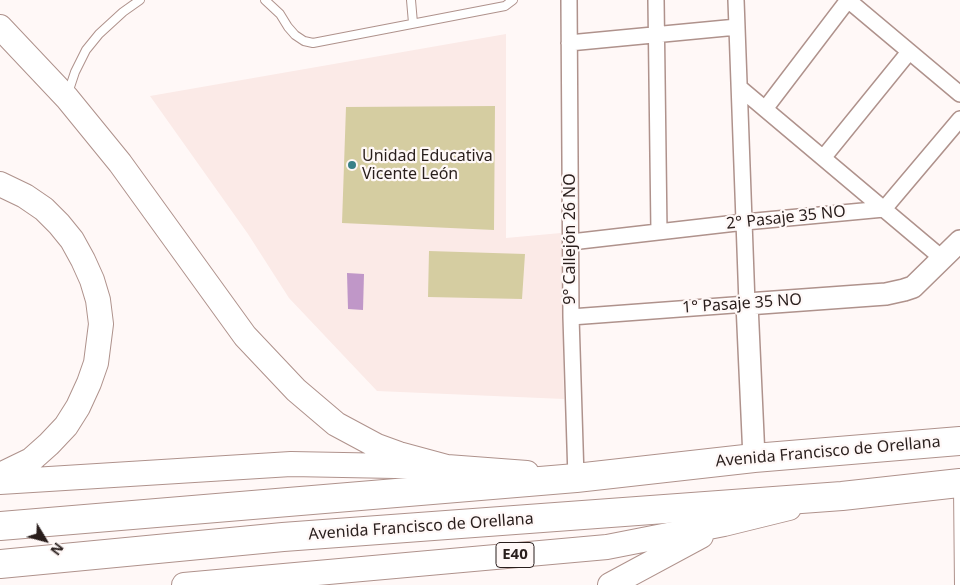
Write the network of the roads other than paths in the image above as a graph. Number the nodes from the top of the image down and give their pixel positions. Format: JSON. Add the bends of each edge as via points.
{"nodes":[{"id":1,"x":140,"y":0,"type":"edge"},
{"id":2,"x":265,"y":0,"type":"edge"},
{"id":3,"x":411,"y":0,"type":"edge"},
{"id":4,"x":514,"y":0,"type":"edge"},
{"id":5,"x":569,"y":0,"type":"edge"},
{"id":6,"x":656,"y":0,"type":"edge"},
{"id":7,"x":736,"y":0,"type":"edge"},
{"id":8,"x":848,"y":0,"type":"edge"},
{"id":9,"x":413,"y":23,"type":"junction"},
{"id":10,"x":0,"y":27,"type":"edge"},
{"id":11,"x":737,"y":27,"type":"junction"},
{"id":12,"x":656,"y":35,"type":"junction"},
{"id":13,"x":569,"y":43,"type":"junction"},
{"id":14,"x":909,"y":52,"type":"junction"},
{"id":15,"x":740,"y":88,"type":"junction"},
{"id":16,"x":960,"y":94,"type":"edge"},
{"id":17,"x":67,"y":98,"type":"junction"},
{"id":18,"x":765,"y":109,"type":"junction"},
{"id":19,"x":960,"y":119,"type":"edge"},
{"id":20,"x":823,"y":158,"type":"junction"},
{"id":21,"x":0,"y":184,"type":"edge"},
{"id":22,"x":884,"y":209,"type":"junction"},
{"id":23,"x":745,"y":222,"type":"junction"},
{"id":24,"x":658,"y":232,"type":"junction"},
{"id":25,"x":960,"y":241,"type":"edge"},
{"id":26,"x":571,"y":242,"type":"junction"},
{"id":27,"x":943,"y":260,"type":"junction"},
{"id":28,"x":747,"y":304,"type":"junction"},
{"id":29,"x":571,"y":317,"type":"junction"},
{"id":30,"x":960,"y":441,"type":"edge"},
{"id":31,"x":754,"y":458,"type":"junction"},
{"id":32,"x":448,"y":467,"type":"junction"},
{"id":33,"x":0,"y":475,"type":"edge"},
{"id":34,"x":576,"y":478,"type":"junction"},
{"id":35,"x":0,"y":482,"type":"edge"},
{"id":36,"x":959,"y":483,"type":"edge"},
{"id":37,"x":842,"y":496,"type":"junction"},
{"id":38,"x":724,"y":524,"type":"junction"},
{"id":39,"x":0,"y":526,"type":"edge"},
{"id":40,"x":0,"y":564,"type":"edge"},
{"id":41,"x":184,"y":585,"type":"edge"},
{"id":42,"x":610,"y":585,"type":"edge"},
{"id":43,"x":960,"y":585,"type":"edge"}],
"edges":[{"from":1,"to":17,"type":"lane","via":[[99,34],[86,50]]},
{"from":2,"to":9,"type":"lane","via":[[280,14],[295,36],[313,43]]},
{"from":3,"to":9,"type":"lane"},
{"from":4,"to":9,"type":"lane","via":[[505,6]]},
{"from":5,"to":13,"type":"street","name":"9° Callejón 26 NO"},
{"from":6,"to":12,"type":"street"},
{"from":7,"to":11,"type":"street"},
{"from":8,"to":14,"type":"street"},
{"from":8,"to":18,"type":"street"},
{"from":10,"to":17,"type":"main road"},
{"from":11,"to":12,"type":"street"},
{"from":11,"to":15,"type":"street"},
{"from":12,"to":13,"type":"street"},
{"from":12,"to":24,"type":"street"},
{"from":13,"to":26,"type":"street","name":"9° Callejón 26 NO"},
{"from":14,"to":16,"type":"street"},
{"from":14,"to":20,"type":"street"},
{"from":15,"to":18,"type":"street"},
{"from":15,"to":23,"type":"street"},
{"from":17,"to":32,"type":"main road","via":[[120,163],[244,336],[296,390],[336,424],[376,446]]},
{"from":18,"to":20,"type":"street"},
{"from":19,"to":22,"type":"street"},
{"from":20,"to":22,"type":"street"},
{"from":21,"to":33,"type":"main road","via":[[44,210],[72,240],[92,280],[101,324],[90,383],[66,426],[31,460]]},
{"from":22,"to":23,"type":"street","name":"2° Pasaje 35 NO"},
{"from":22,"to":27,"type":"street"},
{"from":23,"to":24,"type":"street","name":"2° Pasaje 35 NO"},
{"from":23,"to":28,"type":"street"},
{"from":24,"to":26,"type":"street","name":"2° Pasaje 35 NO"},
{"from":25,"to":27,"type":"street"},
{"from":26,"to":29,"type":"street","name":"9° Callejón 26 NO"},
{"from":27,"to":28,"type":"street","name":"1° Pasaje 35 NO","via":[[913,287],[886,294]]},
{"from":28,"to":29,"type":"street","name":"1° Pasaje 35 NO"},
{"from":28,"to":31,"type":"street"},
{"from":29,"to":34,"type":"street","name":"9° Callejón 26 NO"},
{"from":30,"to":31,"type":"highway","name":"Avenida Francisco de Orellana"},
{"from":31,"to":34,"type":"highway","name":"Avenida Francisco de Orellana"},
{"from":32,"to":34,"type":"main road","name":"Avenida Francisco de Orellana"},
{"from":32,"to":35,"type":"main road","name":"Avenida Francisco de Orellana","via":[[291,464]]},
{"from":34,"to":39,"type":"highway","name":"Avenida Francisco de Orellana"},
{"from":36,"to":37,"type":"highway","name":"Avenida Francisco de Orellana","number":"E40"},
{"from":36,"to":43,"type":"lane"},
{"from":37,"to":38,"type":"main road","name":"Avenida Francisco de Orellana","number":"E40"},
{"from":37,"to":40,"type":"highway","name":"Avenida Francisco de Orellana","via":[[283,537]]},
{"from":38,"to":41,"type":"main road","name":"Avenida Francisco de Orellana","number":"E40","via":[[608,547]]},
{"from":38,"to":42,"type":"main road"}]}
